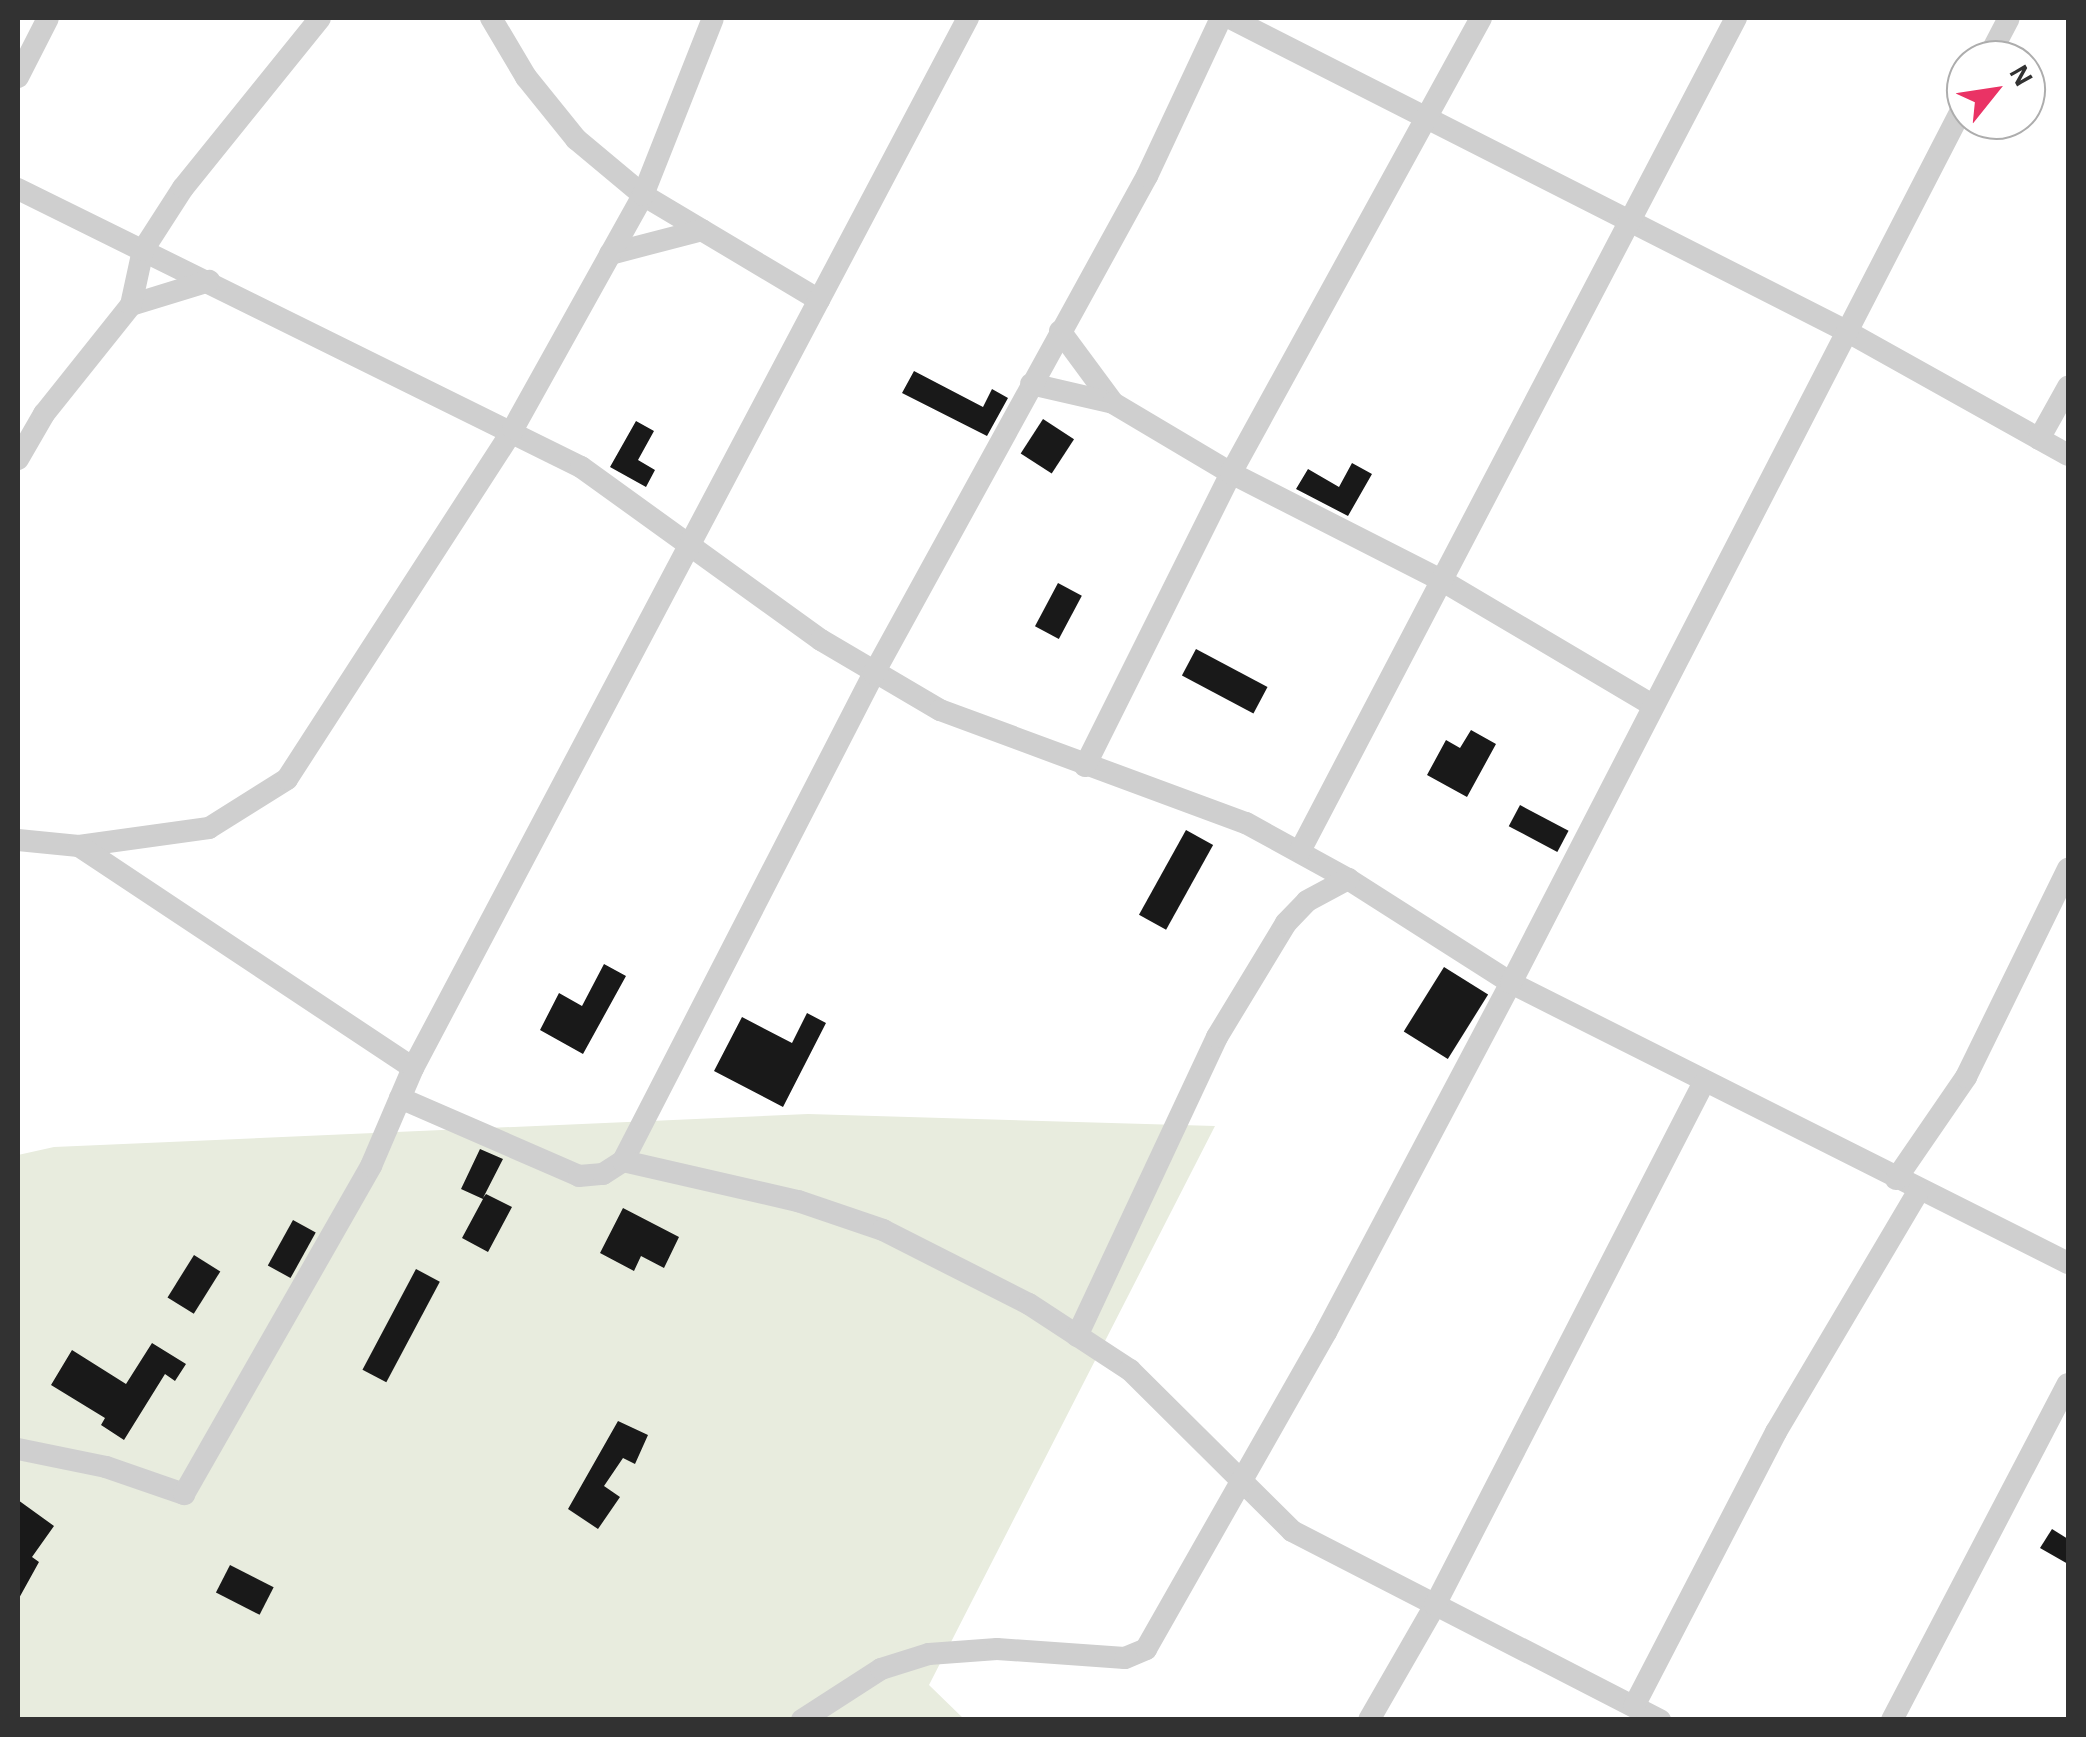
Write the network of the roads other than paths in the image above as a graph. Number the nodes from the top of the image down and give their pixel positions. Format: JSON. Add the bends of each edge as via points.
{"nodes":[{"id":1,"x":48,"y":18,"type":"edge"},
{"id":2,"x":320,"y":18,"type":"edge"},
{"id":3,"x":490,"y":18,"type":"edge"},
{"id":4,"x":713,"y":18,"type":"edge"},
{"id":5,"x":968,"y":18,"type":"edge"},
{"id":6,"x":1220,"y":18,"type":"edge"},
{"id":7,"x":1230,"y":18,"type":"edge"},
{"id":8,"x":1482,"y":18,"type":"edge"},
{"id":9,"x":1736,"y":18,"type":"edge"},
{"id":10,"x":18,"y":77,"type":"edge"},
{"id":11,"x":1428,"y":117,"type":"junction"},
{"id":12,"x":1946,"y":140,"type":"edge"},
{"id":13,"x":18,"y":189,"type":"edge"},
{"id":14,"x":643,"y":194,"type":"junction"},
{"id":15,"x":1630,"y":225,"type":"junction"},
{"id":16,"x":702,"y":230,"type":"junction"},
{"id":17,"x":142,"y":250,"type":"junction"},
{"id":18,"x":610,"y":254,"type":"junction"},
{"id":19,"x":209,"y":281,"type":"junction"},
{"id":20,"x":819,"y":300,"type":"junction"},
{"id":21,"x":131,"y":306,"type":"junction"},
{"id":22,"x":1060,"y":331,"type":"junction"},
{"id":23,"x":1848,"y":332,"type":"junction"},
{"id":24,"x":1031,"y":384,"type":"junction"},
{"id":25,"x":2068,"y":387,"type":"edge"},
{"id":26,"x":1113,"y":403,"type":"junction"},
{"id":27,"x":513,"y":429,"type":"junction"},
{"id":28,"x":2040,"y":439,"type":"junction"},
{"id":29,"x":2068,"y":455,"type":"edge"},
{"id":30,"x":18,"y":459,"type":"edge"},
{"id":31,"x":1231,"y":473,"type":"junction"},
{"id":32,"x":694,"y":544,"type":"junction"},
{"id":33,"x":1441,"y":580,"type":"junction"},
{"id":34,"x":874,"y":673,"type":"junction"},
{"id":35,"x":1652,"y":705,"type":"junction"},
{"id":36,"x":1085,"y":766,"type":"junction"},
{"id":37,"x":18,"y":840,"type":"edge"},
{"id":38,"x":80,"y":846,"type":"junction"},
{"id":39,"x":1300,"y":851,"type":"junction"},
{"id":40,"x":2068,"y":869,"type":"edge"},
{"id":41,"x":1348,"y":879,"type":"junction"},
{"id":42,"x":1510,"y":983,"type":"junction"},
{"id":43,"x":413,"y":1068,"type":"junction"},
{"id":44,"x":1703,"y":1084,"type":"junction"},
{"id":45,"x":400,"y":1098,"type":"junction"},
{"id":46,"x":623,"y":1160,"type":"junction"},
{"id":47,"x":1896,"y":1180,"type":"junction"},
{"id":48,"x":1919,"y":1190,"type":"junction"},
{"id":49,"x":2068,"y":1264,"type":"edge"},
{"id":50,"x":1077,"y":1336,"type":"junction"},
{"id":51,"x":2068,"y":1384,"type":"edge"},
{"id":52,"x":18,"y":1449,"type":"edge"},
{"id":53,"x":1238,"y":1480,"type":"junction"},
{"id":54,"x":1435,"y":1605,"type":"junction"},
{"id":55,"x":1634,"y":1706,"type":"junction"},
{"id":56,"x":802,"y":1720,"type":"edge"},
{"id":57,"x":1369,"y":1720,"type":"edge"},
{"id":58,"x":1660,"y":1720,"type":"edge"},
{"id":59,"x":1892,"y":1720,"type":"edge"}],
"edges":[{"from":1,"to":10,"type":"street"},
{"from":2,"to":17,"type":"street","via":[[236,117]]},
{"from":3,"to":14,"type":"street","via":[[576,139]]},
{"from":4,"to":14,"type":"street"},
{"from":5,"to":20,"type":"street"},
{"from":6,"to":22,"type":"street","via":[[1186,100]]},
{"from":7,"to":11,"type":"street"},
{"from":8,"to":11,"type":"street"},
{"from":9,"to":15,"type":"street"},
{"from":11,"to":15,"type":"street"},
{"from":11,"to":31,"type":"street"},
{"from":12,"to":23,"type":"street"},
{"from":13,"to":17,"type":"street"},
{"from":14,"to":16,"type":"street"},
{"from":14,"to":18,"type":"street"},
{"from":15,"to":23,"type":"street"},
{"from":15,"to":33,"type":"street"},
{"from":16,"to":18,"type":"street"},
{"from":16,"to":20,"type":"street"},
{"from":17,"to":19,"type":"street"},
{"from":17,"to":21,"type":"street"},
{"from":18,"to":27,"type":"street"},
{"from":19,"to":21,"type":"street"},
{"from":19,"to":27,"type":"street"},
{"from":20,"to":32,"type":"street"},
{"from":21,"to":30,"type":"street","via":[[44,414]]},
{"from":22,"to":24,"type":"street"},
{"from":22,"to":26,"type":"street"},
{"from":23,"to":28,"type":"street"},
{"from":23,"to":35,"type":"street"},
{"from":24,"to":26,"type":"street"},
{"from":24,"to":34,"type":"street"},
{"from":25,"to":28,"type":"street"},
{"from":26,"to":31,"type":"street"},
{"from":27,"to":32,"type":"street"},
{"from":27,"to":38,"type":"street","via":[[287,778],[209,828]]},
{"from":28,"to":29,"type":"street"},
{"from":31,"to":33,"type":"street"},
{"from":31,"to":36,"type":"street"},
{"from":32,"to":34,"type":"street","via":[[745,588]]},
{"from":32,"to":43,"type":"street"},
{"from":33,"to":35,"type":"street"},
{"from":33,"to":39,"type":"street"},
{"from":34,"to":36,"type":"street","via":[[940,710]]},
{"from":34,"to":46,"type":"street"},
{"from":35,"to":42,"type":"street"},
{"from":36,"to":39,"type":"street","via":[[1246,823]]},
{"from":37,"to":38,"type":"street"},
{"from":38,"to":43,"type":"street"},
{"from":39,"to":41,"type":"street"},
{"from":40,"to":47,"type":"street","via":[[1966,1078]]},
{"from":41,"to":42,"type":"street"},
{"from":41,"to":50,"type":"street","via":[[1308,900],[1286,923],[1217,1037]]},
{"from":42,"to":44,"type":"street"},
{"from":42,"to":53,"type":"street","via":[[1326,1332]]},
{"from":43,"to":45,"type":"street"},
{"from":44,"to":47,"type":"street"},
{"from":44,"to":54,"type":"street"},
{"from":45,"to":46,"type":"street","via":[[579,1176],[604,1174]]},
{"from":45,"to":52,"type":"street","via":[[371,1166],[184,1494],[106,1467]]},
{"from":46,"to":50,"type":"street","via":[[798,1201],[884,1230]]},
{"from":47,"to":48,"type":"street"},
{"from":48,"to":49,"type":"street"},
{"from":48,"to":55,"type":"street","via":[[1776,1432]]},
{"from":50,"to":53,"type":"street","via":[[1190,1423]]},
{"from":51,"to":59,"type":"street"},
{"from":53,"to":54,"type":"street","via":[[1292,1531]]},
{"from":53,"to":56,"type":"street","via":[[1138,1656],[997,1649],[929,1654],[881,1669]]},
{"from":54,"to":55,"type":"street"},
{"from":54,"to":57,"type":"street"},
{"from":55,"to":58,"type":"street"}]}
